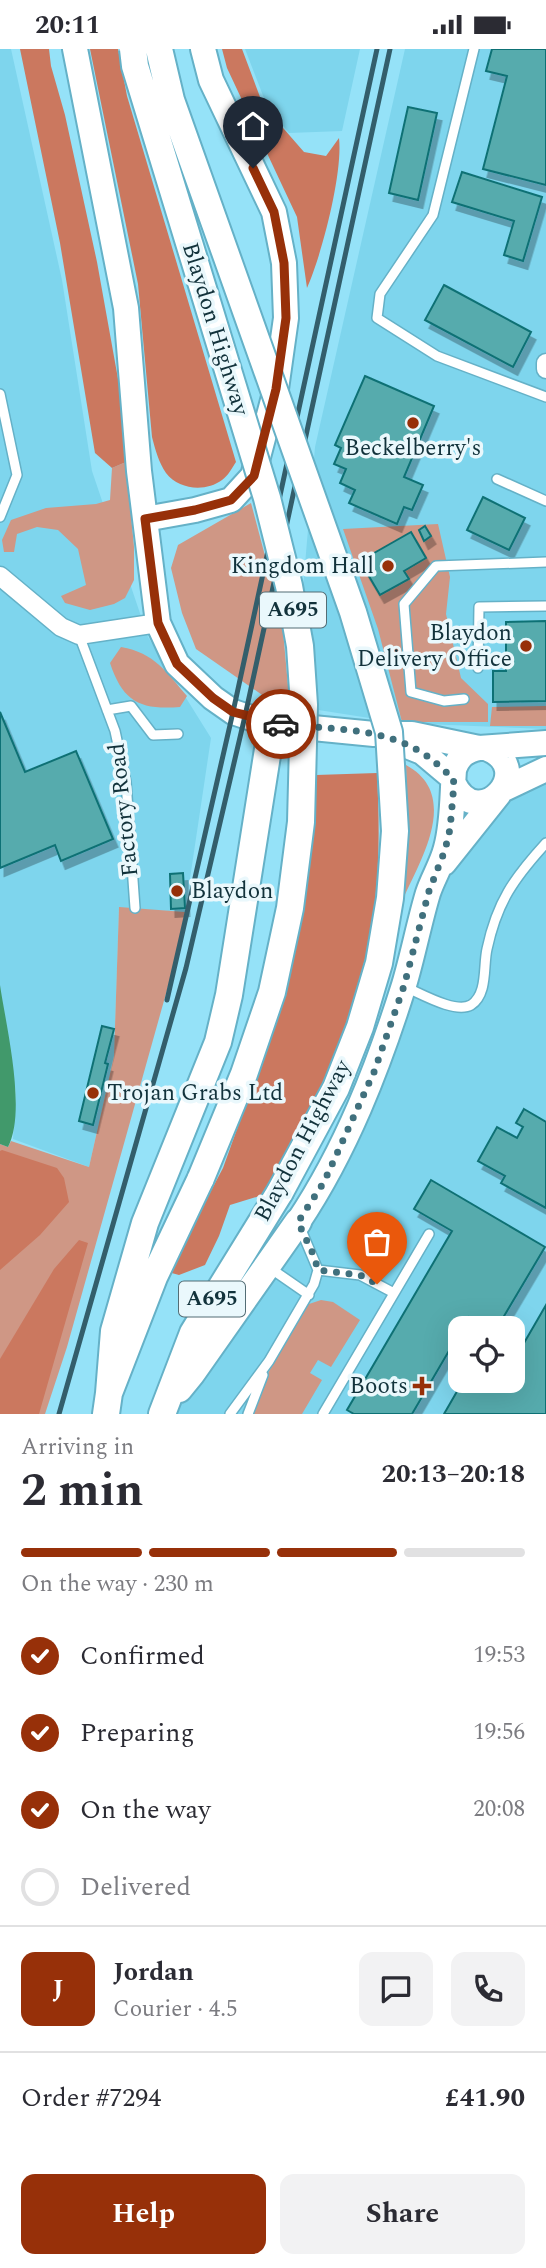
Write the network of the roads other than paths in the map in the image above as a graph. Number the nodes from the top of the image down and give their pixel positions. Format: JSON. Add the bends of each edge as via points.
{"nodes":[{"id":1,"x":75,"y":49,"type":"edge"},
{"id":2,"x":133,"y":49,"type":"edge"},
{"id":3,"x":159,"y":49,"type":"edge"},
{"id":4,"x":203,"y":49,"type":"edge"},
{"id":5,"x":474,"y":49,"type":"edge"},
{"id":6,"x":546,"y":363,"type":"edge"},
{"id":7,"x":546,"y":369,"type":"edge"},
{"id":8,"x":0,"y":394,"type":"edge"},
{"id":9,"x":546,"y":397,"type":"edge"},
{"id":10,"x":497,"y":479,"type":"dead end"},
{"id":11,"x":546,"y":501,"type":"edge"},
{"id":12,"x":0,"y":517,"type":"edge"},
{"id":13,"x":145,"y":519,"type":"junction"},
{"id":14,"x":546,"y":562,"type":"edge"},
{"id":15,"x":0,"y":576,"type":"edge"},
{"id":16,"x":546,"y":606,"type":"edge"},
{"id":17,"x":158,"y":623,"type":"junction"},
{"id":18,"x":79,"y":635,"type":"junction"},
{"id":19,"x":478,"y":668,"type":"dead end"},
{"id":20,"x":464,"y":699,"type":"dead end"},
{"id":21,"x":107,"y":710,"type":"junction"},
{"id":22,"x":272,"y":724,"type":"junction"},
{"id":23,"x":178,"y":734,"type":"dead end"},
{"id":24,"x":374,"y":734,"type":"junction"},
{"id":25,"x":546,"y":743,"type":"edge"},
{"id":26,"x":482,"y":748,"type":"junction"},
{"id":27,"x":546,"y":769,"type":"edge"},
{"id":28,"x":454,"y":781,"type":"junction"},
{"id":29,"x":502,"y":791,"type":"junction"},
{"id":30,"x":546,"y":843,"type":"edge"},
{"id":31,"x":439,"y":869,"type":"junction"},
{"id":32,"x":135,"y":908,"type":"dead end"},
{"id":33,"x":404,"y":986,"type":"junction"},
{"id":34,"x":298,"y":1222,"type":"junction"},
{"id":35,"x":429,"y":1234,"type":"dead end"},
{"id":36,"x":267,"y":1266,"type":"junction"},
{"id":37,"x":318,"y":1270,"type":"junction"},
{"id":38,"x":394,"y":1293,"type":"junction"},
{"id":39,"x":309,"y":1295,"type":"junction"},
{"id":40,"x":269,"y":1361,"type":"junction"},
{"id":41,"x":108,"y":1404,"type":"edge"},
{"id":42,"x":162,"y":1411,"type":"edge"},
{"id":43,"x":230,"y":1414,"type":"edge"},
{"id":44,"x":248,"y":1414,"type":"edge"},
{"id":45,"x":323,"y":1414,"type":"edge"}],
"edges":[{"from":1,"to":13,"type":"main road","via":[[126,308]]},
{"from":2,"to":41,"type":"main road","name":"Blaydon Highway","number":"A695","bridge":true,"via":[[267,498],[300,646],[304,705],[301,823],[275,980],[244,1074],[154,1276]]},
{"from":3,"to":42,"type":"main road","name":"Blaydon Highway","number":"A695","bridge":true,"via":[[171,100],[353,612],[389,732],[395,831],[379,963],[336,1088],[280,1192],[193,1333]]},
{"from":4,"to":13,"type":"main road","via":[[211,81],[274,212],[284,263],[286,318],[276,389],[254,476],[231,500]]},
{"from":5,"to":9,"type":"lane","via":[[433,215],[380,294],[377,318],[437,356]]},
{"from":6,"to":7,"type":"street"},
{"from":8,"to":12,"type":"lane","via":[[17,475]]},
{"from":10,"to":11,"type":"lane"},
{"from":13,"to":17,"type":"main road"},
{"from":14,"to":20,"type":"lane","via":[[436,566],[404,604],[411,692],[444,701]]},
{"from":15,"to":18,"type":"street","via":[[61,627]]},
{"from":16,"to":19,"type":"lane","via":[[479,607]]},
{"from":17,"to":18,"type":"street"},
{"from":17,"to":22,"type":"main road","via":[[177,664],[213,698],[233,712]]},
{"from":18,"to":21,"type":"lane","name":"Factory Road"},
{"from":21,"to":23,"type":"lane","via":[[131,706],[153,735]]},
{"from":21,"to":32,"type":"lane","name":"Factory Road","via":[[126,782]]},
{"from":22,"to":24,"type":"main road"},
{"from":22,"to":41,"type":"main road","via":[[218,1042],[145,1223],[114,1331]]},
{"from":24,"to":26,"type":"main road","via":[[412,734]]},
{"from":24,"to":28,"type":"main road","via":[[422,752]]},
{"from":25,"to":26,"type":"main road"},
{"from":26,"to":28,"type":"main road","via":[[462,754]]},
{"from":26,"to":29,"type":"main road","via":[[494,751],[505,764]]},
{"from":27,"to":29,"type":"main road"},
{"from":28,"to":29,"type":"main road","via":[[458,792],[474,802],[492,800]]},
{"from":28,"to":31,"type":"main road","via":[[450,829]]},
{"from":29,"to":31,"type":"main road"},
{"from":30,"to":33,"type":"lane","via":[[504,896],[486,951],[481,994],[471,1005],[448,1005]]},
{"from":31,"to":33,"type":"main road"},
{"from":33,"to":34,"type":"main road","via":[[355,1115],[324,1182]]},
{"from":34,"to":36,"type":"main road"},
{"from":34,"to":37,"type":"lane"},
{"from":35,"to":38,"type":"lane"},
{"from":36,"to":39,"type":"lane"},
{"from":36,"to":42,"type":"main road"},
{"from":37,"to":38,"type":"lane","via":[[360,1275]]},
{"from":37,"to":39,"type":"lane"},
{"from":38,"to":45,"type":"lane"},
{"from":39,"to":40,"type":"lane"},
{"from":40,"to":43,"type":"lane"},
{"from":40,"to":44,"type":"lane"}]}
